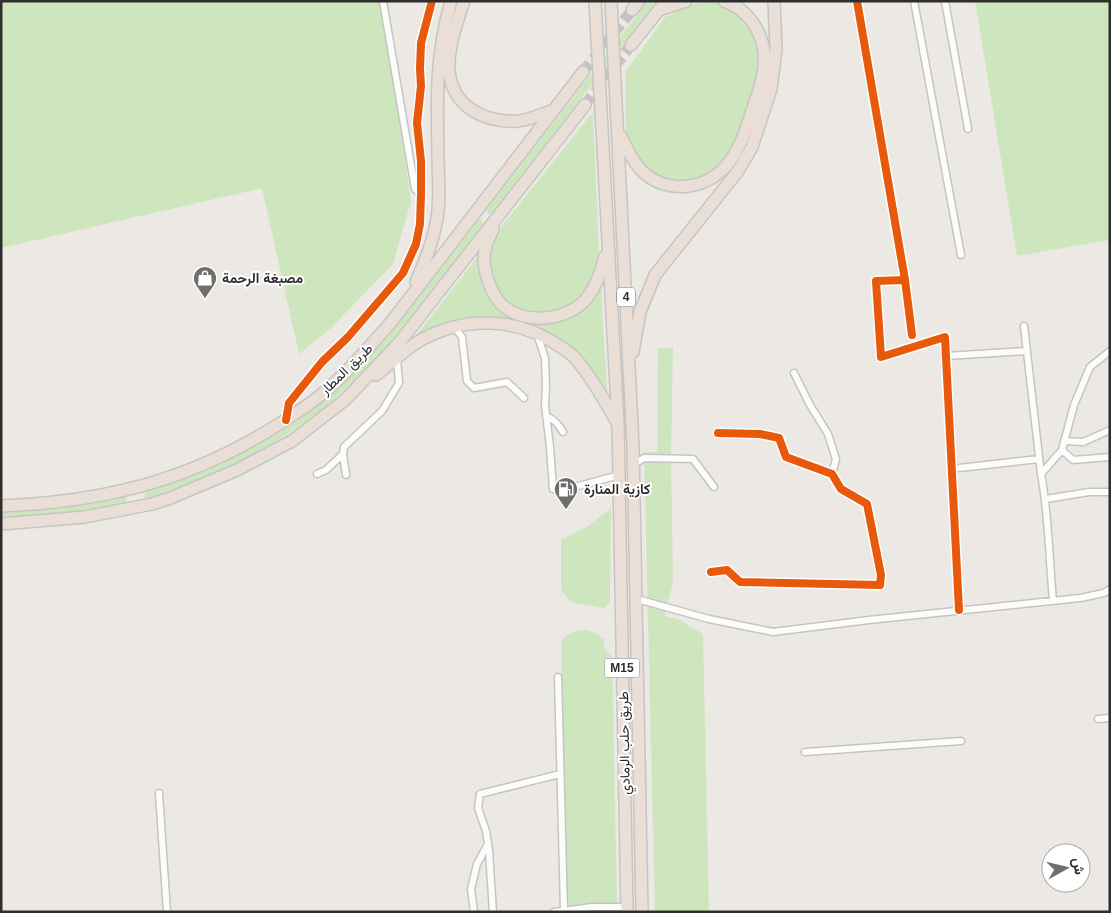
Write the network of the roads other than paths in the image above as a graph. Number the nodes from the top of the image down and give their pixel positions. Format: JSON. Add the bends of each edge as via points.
{"nodes":[{"id":1,"x":383,"y":1,"type":"edge"},
{"id":2,"x":432,"y":1,"type":"edge"},
{"id":3,"x":451,"y":1,"type":"edge"},
{"id":4,"x":464,"y":1,"type":"edge"},
{"id":5,"x":611,"y":1,"type":"edge"},
{"id":6,"x":686,"y":1,"type":"edge"},
{"id":7,"x":724,"y":1,"type":"edge"},
{"id":8,"x":774,"y":1,"type":"edge"},
{"id":9,"x":858,"y":1,"type":"edge"},
{"id":10,"x":914,"y":1,"type":"edge"},
{"id":11,"x":945,"y":1,"type":"edge"},
{"id":12,"x":595,"y":3,"type":"edge"},
{"id":13,"x":662,"y":6,"type":"edge"},
{"id":14,"x":631,"y":45,"type":"tunnel mouth"},
{"id":15,"x":583,"y":72,"type":"tunnel mouth"},
{"id":16,"x":585,"y":105,"type":"tunnel mouth"},
{"id":17,"x":552,"y":110,"type":"junction"},
{"id":18,"x":968,"y":129,"type":"dead end"},
{"id":19,"x":618,"y":131,"type":"junction"},
{"id":20,"x":421,"y":194,"type":"junction"},
{"id":21,"x":477,"y":209,"type":"junction"},
{"id":22,"x":501,"y":211,"type":"junction"},
{"id":23,"x":492,"y":223,"type":"junction"},
{"id":24,"x":433,"y":238,"type":"junction"},
{"id":25,"x":416,"y":244,"type":"junction"},
{"id":26,"x":608,"y":244,"type":"junction"},
{"id":27,"x":960,"y":255,"type":"dead end"},
{"id":28,"x":905,"y":280,"type":"junction"},
{"id":29,"x":409,"y":299,"type":"junction"},
{"id":30,"x":1024,"y":326,"type":"dead end"},
{"id":31,"x":455,"y":328,"type":"junction"},
{"id":32,"x":536,"y":332,"type":"junction"},
{"id":33,"x":912,"y":335,"type":"dead end"},
{"id":34,"x":1027,"y":351,"type":"junction"},
{"id":35,"x":1110,"y":351,"type":"edge"},
{"id":36,"x":946,"y":356,"type":"junction"},
{"id":37,"x":397,"y":359,"type":"junction"},
{"id":38,"x":794,"y":373,"type":"dead end"},
{"id":39,"x":524,"y":398,"type":"dead end"},
{"id":40,"x":345,"y":400,"type":"junction"},
{"id":41,"x":546,"y":416,"type":"junction"},
{"id":42,"x":286,"y":420,"type":"junction"},
{"id":43,"x":618,"y":424,"type":"junction"},
{"id":44,"x":1110,"y":430,"type":"edge"},
{"id":45,"x":563,"y":432,"type":"dead end"},
{"id":46,"x":718,"y":433,"type":"dead end"},
{"id":47,"x":1064,"y":441,"type":"junction"},
{"id":48,"x":632,"y":446,"type":"junction"},
{"id":49,"x":1062,"y":450,"type":"junction"},
{"id":50,"x":343,"y":454,"type":"junction"},
{"id":51,"x":1110,"y":457,"type":"edge"},
{"id":52,"x":1039,"y":459,"type":"junction"},
{"id":53,"x":633,"y":465,"type":"junction"},
{"id":54,"x":959,"y":468,"type":"dead end"},
{"id":55,"x":317,"y":474,"type":"dead end"},
{"id":56,"x":832,"y":474,"type":"junction"},
{"id":57,"x":1041,"y":474,"type":"junction"},
{"id":58,"x":346,"y":475,"type":"dead end"},
{"id":59,"x":619,"y":475,"type":"junction"},
{"id":60,"x":714,"y":487,"type":"dead end"},
{"id":61,"x":136,"y":488,"type":"junction"},
{"id":62,"x":1110,"y":492,"type":"edge"},
{"id":63,"x":1046,"y":499,"type":"junction"},
{"id":64,"x":1,"y":506,"type":"edge"},
{"id":65,"x":139,"y":507,"type":"junction"},
{"id":66,"x":1,"y":524,"type":"edge"},
{"id":67,"x":711,"y":572,"type":"dead end"},
{"id":68,"x":1110,"y":589,"type":"edge"},
{"id":69,"x":636,"y":596,"type":"junction"},
{"id":70,"x":1053,"y":601,"type":"junction"},
{"id":71,"x":959,"y":610,"type":"junction"},
{"id":72,"x":558,"y":677,"type":"dead end"},
{"id":73,"x":1110,"y":718,"type":"edge"},
{"id":74,"x":1098,"y":720,"type":"dead end"},
{"id":75,"x":961,"y":741,"type":"dead end"},
{"id":76,"x":805,"y":752,"type":"dead end"},
{"id":77,"x":560,"y":774,"type":"junction"},
{"id":78,"x":159,"y":793,"type":"dead end"},
{"id":79,"x":488,"y":844,"type":"junction"},
{"id":80,"x":627,"y":909,"type":"edge"},
{"id":81,"x":564,"y":910,"type":"junction"},
{"id":82,"x":167,"y":912,"type":"edge"},
{"id":83,"x":474,"y":912,"type":"edge"},
{"id":84,"x":493,"y":912,"type":"edge"},
{"id":85,"x":554,"y":912,"type":"edge"},
{"id":86,"x":642,"y":912,"type":"edge"}],
"edges":[{"from":1,"to":20,"type":"street","via":[[415,189]]},
{"from":2,"to":20,"type":"street","via":[[420,60],[417,124]]},
{"from":3,"to":24,"type":"highway","via":[[438,67],[437,222]]},
{"from":4,"to":17,"type":"highway","via":[[449,56],[453,88],[462,103],[482,116],[506,120],[519,121]]},
{"from":5,"to":19,"type":"highway","number":"4"},
{"from":6,"to":13,"type":"highway"},
{"from":7,"to":19,"type":"highway","via":[[740,9],[754,24],[765,54],[760,88],[749,123],[730,162],[702,182],[691,186],[669,186],[653,179],[637,165]]},
{"from":8,"to":48,"type":"highway","via":[[776,49],[771,89],[752,147],[738,171],[655,275],[640,312],[630,364]]},
{"from":9,"to":28,"type":"street"},
{"from":10,"to":27,"type":"street"},
{"from":11,"to":18,"type":"street"},
{"from":12,"to":26,"type":"highway","number":"4"},
{"from":13,"to":14,"type":"highway"},
{"from":15,"to":17,"type":"highway","name":"طريق المطار"},
{"from":16,"to":22,"type":"highway","name":"طريق المطار"},
{"from":17,"to":21,"type":"highway","name":"طريق المطار"},
{"from":19,"to":48,"type":"highway","number":"4"},
{"from":20,"to":25,"type":"street"},
{"from":21,"to":23,"type":"highway"},
{"from":21,"to":29,"type":"highway","name":"طريق المطار"},
{"from":22,"to":23,"type":"highway","name":"طريق المطار"},
{"from":22,"to":26,"type":"highway","via":[[487,242],[484,258],[489,285],[501,304],[516,313],[530,317],[557,317],[581,304],[600,275]]},
{"from":23,"to":40,"type":"highway","name":"طريق المطار","via":[[399,343]]},
{"from":24,"to":25,"type":"street"},
{"from":24,"to":29,"type":"highway"},
{"from":25,"to":42,"type":"street","via":[[403,273],[289,403]]},
{"from":26,"to":43,"type":"highway","number":"4"},
{"from":28,"to":33,"type":"street"},
{"from":28,"to":36,"type":"street","via":[[876,281],[881,357],[945,337]]},
{"from":29,"to":42,"type":"highway","name":"طريق المطار","via":[[373,344],[333,384]]},
{"from":30,"to":34,"type":"street"},
{"from":31,"to":32,"type":"highway","via":[[492,322]]},
{"from":31,"to":37,"type":"highway","via":[[421,340]]},
{"from":31,"to":39,"type":"street","via":[[462,337],[467,381],[474,388],[507,382]]},
{"from":32,"to":41,"type":"street","via":[[545,358]]},
{"from":32,"to":43,"type":"highway","via":[[573,356],[596,386]]},
{"from":34,"to":36,"type":"street"},
{"from":34,"to":52,"type":"street"},
{"from":35,"to":47,"type":"street","via":[[1090,368],[1074,405]]},
{"from":36,"to":71,"type":"street"},
{"from":37,"to":40,"type":"highway"},
{"from":37,"to":50,"type":"street","via":[[399,383],[382,411],[344,447]]},
{"from":38,"to":56,"type":"street","via":[[828,434],[836,459]]},
{"from":40,"to":65,"type":"highway","name":"طريق المطار","via":[[292,441],[236,470],[168,499]]},
{"from":41,"to":45,"type":"street","via":[[553,419]]},
{"from":41,"to":59,"type":"street","via":[[553,489],[564,490]]},
{"from":42,"to":61,"type":"highway","name":"طريق المطار","via":[[220,458],[178,476]]},
{"from":43,"to":59,"type":"highway","name":"طريق حلب الرمادي","number":"M15"},
{"from":44,"to":47,"type":"street","via":[[1083,442]]},
{"from":46,"to":56,"type":"street","via":[[779,438],[786,457]]},
{"from":47,"to":49,"type":"street"},
{"from":48,"to":53,"type":"highway","number":"4"},
{"from":49,"to":51,"type":"street","via":[[1073,460]]},
{"from":49,"to":57,"type":"street"},
{"from":50,"to":55,"type":"street"},
{"from":50,"to":58,"type":"street"},
{"from":52,"to":54,"type":"street"},
{"from":52,"to":57,"type":"street"},
{"from":53,"to":60,"type":"street","via":[[644,458],[693,459]]},
{"from":53,"to":69,"type":"highway","number":"4"},
{"from":56,"to":67,"type":"street","via":[[841,489],[867,504],[880,584],[740,582],[727,570]]},
{"from":57,"to":63,"type":"street"},
{"from":59,"to":80,"type":"highway","name":"طريق حلب الرمادي","number":"M15"},
{"from":61,"to":64,"type":"highway","name":"طريق المطار","via":[[96,497]]},
{"from":61,"to":65,"type":"highway"},
{"from":62,"to":63,"type":"street"},
{"from":63,"to":70,"type":"street"},
{"from":65,"to":66,"type":"highway","name":"طريق المطار","via":[[85,517]]},
{"from":68,"to":70,"type":"street","via":[[1104,593]]},
{"from":69,"to":71,"type":"street","via":[[709,620],[773,632]]},
{"from":69,"to":86,"type":"highway","name":"طريق حلب الرمادي","number":"M15"},
{"from":70,"to":71,"type":"street"},
{"from":72,"to":77,"type":"street"},
{"from":73,"to":74,"type":"street"},
{"from":75,"to":76,"type":"street"},
{"from":77,"to":79,"type":"street","via":[[480,794],[478,808]]},
{"from":77,"to":81,"type":"street"},
{"from":78,"to":82,"type":"street"},
{"from":79,"to":83,"type":"street","via":[[477,864],[471,889]]},
{"from":79,"to":84,"type":"street"},
{"from":80,"to":81,"type":"street","via":[[592,907]]},
{"from":81,"to":85,"type":"street"}]}
